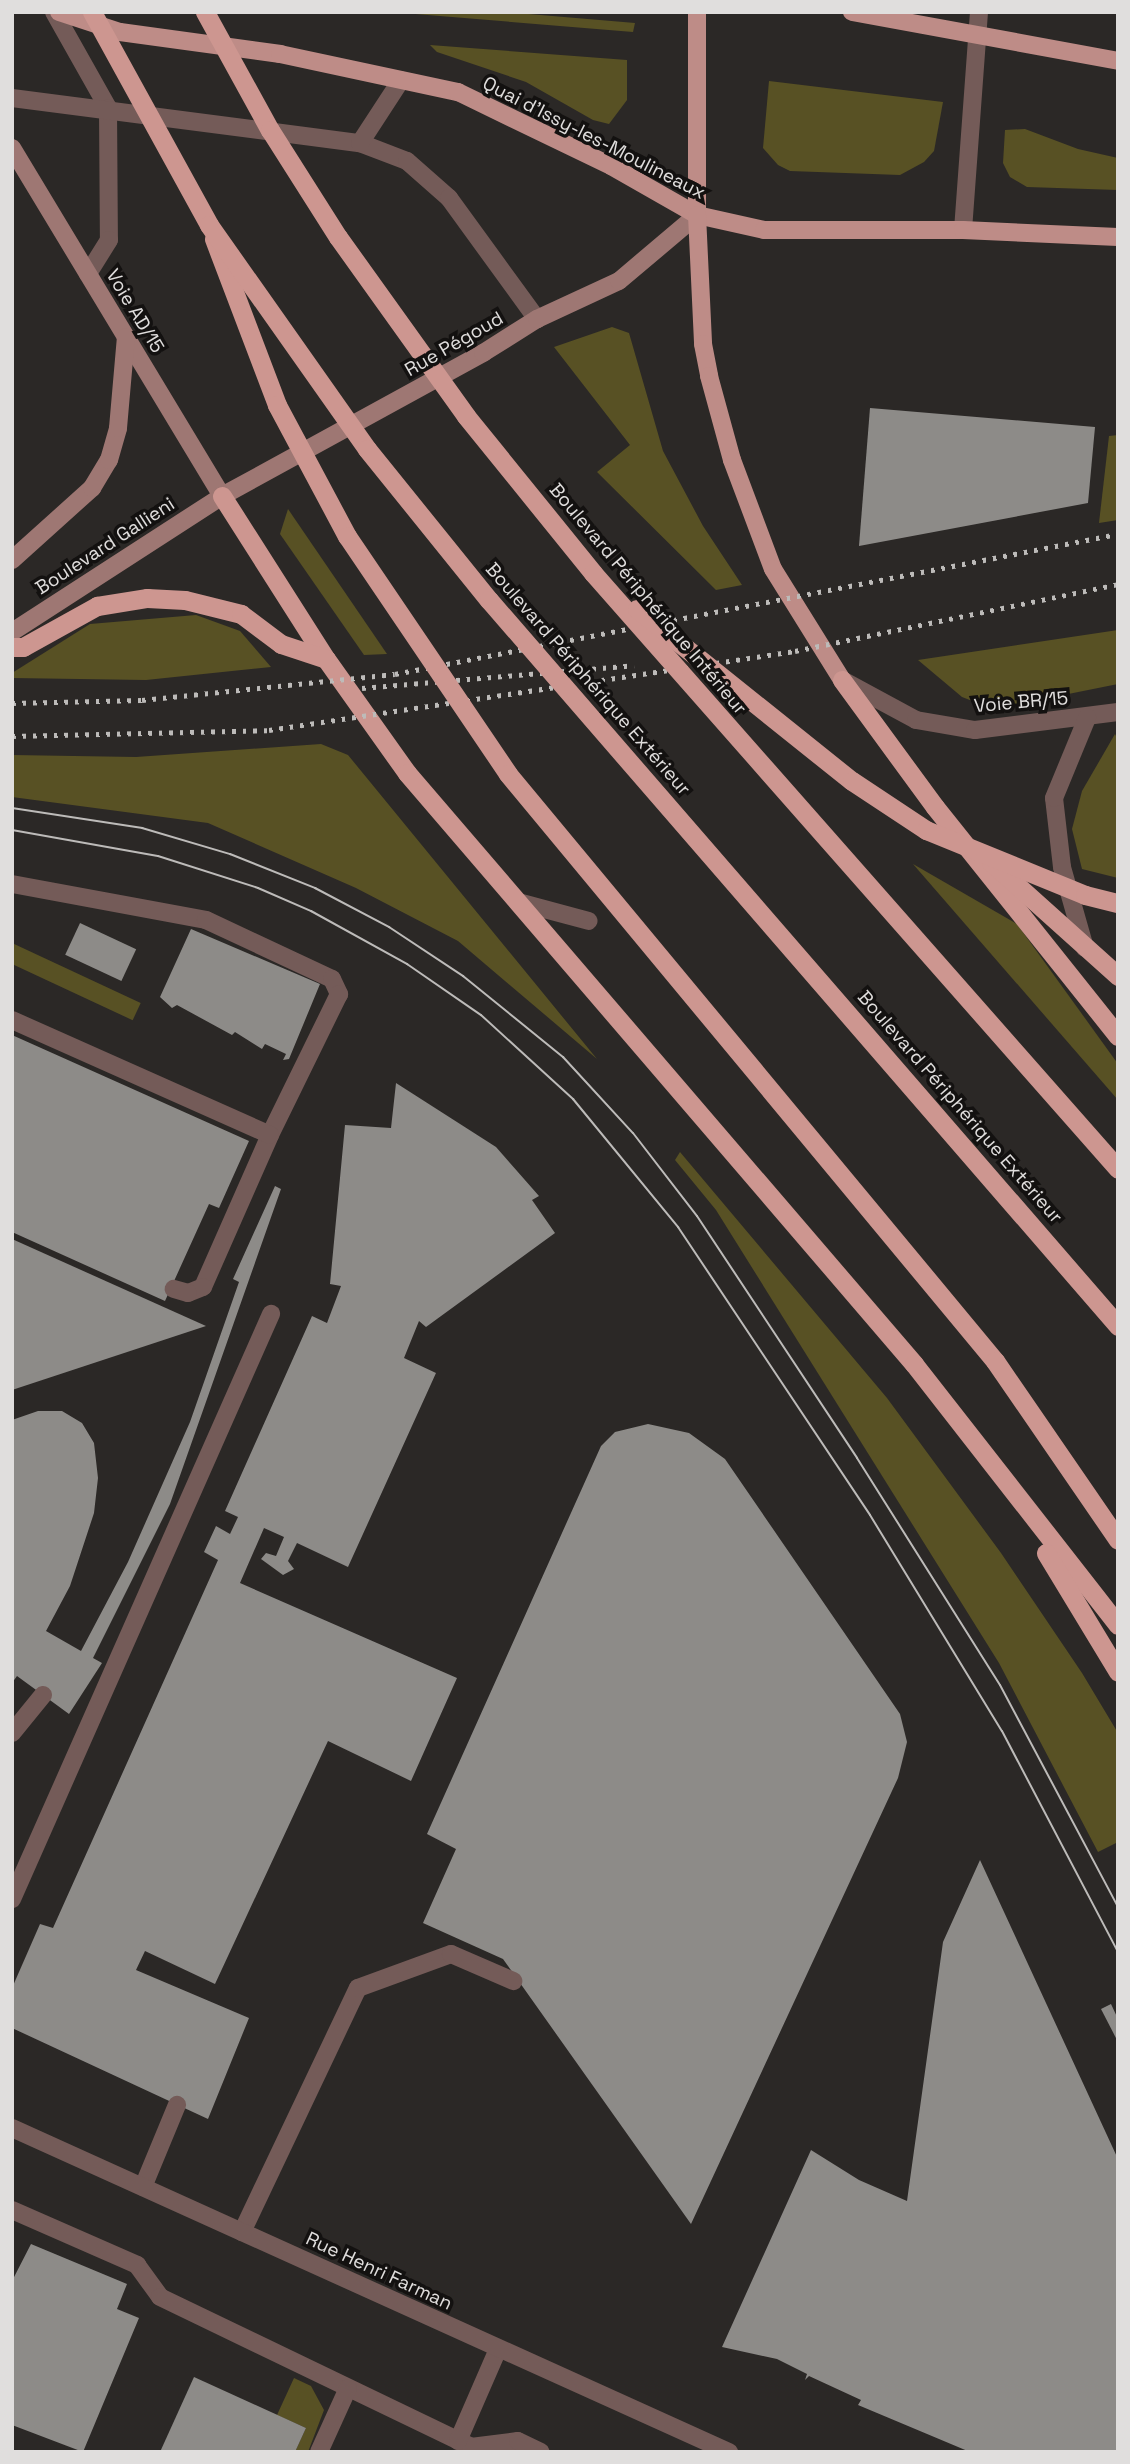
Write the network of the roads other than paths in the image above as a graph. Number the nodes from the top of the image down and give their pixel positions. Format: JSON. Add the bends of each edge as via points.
{"nodes":[{"id":1,"x":54,"y":12,"type":"edge"},
{"id":2,"x":59,"y":12,"type":"edge"},
{"id":3,"x":92,"y":12,"type":"edge"},
{"id":4,"x":205,"y":12,"type":"edge"},
{"id":5,"x":697,"y":12,"type":"edge"},
{"id":6,"x":852,"y":12,"type":"edge"},
{"id":7,"x":979,"y":12,"type":"edge"},
{"id":8,"x":979,"y":32,"type":"junction"},
{"id":9,"x":1118,"y":61,"type":"edge"},
{"id":10,"x":401,"y":80,"type":"junction"},
{"id":11,"x":12,"y":98,"type":"edge"},
{"id":12,"x":108,"y":108,"type":"junction"},
{"id":13,"x":360,"y":143,"type":"junction"},
{"id":14,"x":12,"y":148,"type":"edge"},
{"id":15,"x":697,"y":215,"type":"junction"},
{"id":16,"x":209,"y":225,"type":"junction"},
{"id":17,"x":963,"y":230,"type":"junction"},
{"id":18,"x":1118,"y":237,"type":"edge"},
{"id":19,"x":88,"y":274,"type":"junction"},
{"id":20,"x":537,"y":319,"type":"junction"},
{"id":21,"x":126,"y":337,"type":"junction"},
{"id":22,"x":222,"y":496,"type":"junction"},
{"id":23,"x":12,"y":560,"type":"edge"},
{"id":24,"x":593,"y":573,"type":"junction"},
{"id":25,"x":12,"y":632,"type":"edge"},
{"id":26,"x":12,"y":647,"type":"edge"},
{"id":27,"x":326,"y":659,"type":"junction"},
{"id":28,"x":842,"y":680,"type":"junction"},
{"id":29,"x":1118,"y":712,"type":"edge"},
{"id":30,"x":1087,"y":718,"type":"junction"},
{"id":31,"x":935,"y":807,"type":"junction"},
{"id":32,"x":12,"y":884,"type":"edge"},
{"id":33,"x":518,"y":902,"type":"junction"},
{"id":34,"x":1118,"y":903,"type":"edge"},
{"id":35,"x":589,"y":921,"type":"dead end"},
{"id":36,"x":1084,"y":948,"type":"junction"},
{"id":37,"x":1118,"y":976,"type":"edge"},
{"id":38,"x":12,"y":1020,"type":"edge"},
{"id":39,"x":1118,"y":1036,"type":"edge"},
{"id":40,"x":270,"y":1135,"type":"junction"},
{"id":41,"x":1118,"y":1169,"type":"edge"},
{"id":42,"x":174,"y":1289,"type":"dead end"},
{"id":43,"x":271,"y":1314,"type":"dead end"},
{"id":44,"x":1118,"y":1326,"type":"edge"},
{"id":45,"x":1007,"y":1489,"type":"junction"},
{"id":46,"x":1118,"y":1540,"type":"edge"},
{"id":47,"x":1118,"y":1625,"type":"edge"},
{"id":48,"x":1118,"y":1672,"type":"edge"},
{"id":49,"x":43,"y":1695,"type":"dead end"},
{"id":50,"x":12,"y":1733,"type":"edge"},
{"id":51,"x":12,"y":1899,"type":"edge"},
{"id":52,"x":513,"y":1981,"type":"dead end"},
{"id":53,"x":177,"y":2105,"type":"dead end"},
{"id":54,"x":12,"y":2128,"type":"edge"},
{"id":55,"x":143,"y":2187,"type":"junction"},
{"id":56,"x":12,"y":2210,"type":"edge"},
{"id":57,"x":242,"y":2232,"type":"junction"},
{"id":58,"x":499,"y":2349,"type":"junction"},
{"id":59,"x":348,"y":2388,"type":"junction"},
{"id":60,"x":458,"y":2441,"type":"junction"},
{"id":61,"x":319,"y":2452,"type":"edge"},
{"id":62,"x":541,"y":2452,"type":"edge"},
{"id":63,"x":729,"y":2452,"type":"edge"}],
"edges":[{"from":1,"to":12,"type":"street"},
{"from":2,"to":10,"type":"main road","name":"Quai d'Issy-les-Moulineaux","via":[[120,32],[280,54]]},
{"from":3,"to":16,"type":"highway","name":"Boulevard Périphérique Extérieur","bridge":true},
{"from":4,"to":24,"type":"highway","name":"Boulevard Périphérique Intérieur","bridge":true,"via":[[270,130],[383,302],[466,416]]},
{"from":5,"to":15,"type":"main road"},
{"from":6,"to":8,"type":"main road"},
{"from":7,"to":8,"type":"street"},
{"from":8,"to":9,"type":"main road"},
{"from":8,"to":17,"type":"street"},
{"from":10,"to":13,"type":"street"},
{"from":10,"to":15,"type":"main road","name":"Quai d'Issy-les-Moulineaux","via":[[458,92],[611,166]]},
{"from":11,"to":12,"type":"street"},
{"from":12,"to":13,"type":"street"},
{"from":12,"to":19,"type":"street","via":[[109,240]]},
{"from":13,"to":20,"type":"street","via":[[407,161],[449,198]]},
{"from":14,"to":19,"type":"main road","name":"Voie AD/15"},
{"from":15,"to":17,"type":"main road","name":"Quai d'Issy-les-Moulineaux","via":[[764,230]]},
{"from":15,"to":20,"type":"main road","name":"Rue Pégoud","via":[[619,281]]},
{"from":15,"to":28,"type":"main road","via":[[703,344],[732,460],[774,569]]},
{"from":16,"to":44,"type":"highway","name":"Boulevard Périphérique Extérieur","bridge":true,"via":[[360,439],[489,600]]},
{"from":16,"to":46,"type":"highway","bridge":true,"via":[[277,405],[341,524],[508,774],[953,1307],[1049,1434]]},
{"from":17,"to":18,"type":"main road","name":"Quai d'Issy-les-Moulineaux"},
{"from":19,"to":21,"type":"main road","name":"Voie AD/15"},
{"from":20,"to":22,"type":"main road","name":"Rue Pégoud"},
{"from":21,"to":22,"type":"main road","name":"Voie AD/15"},
{"from":21,"to":23,"type":"main road","via":[[118,428],[109,460],[92,488]]},
{"from":22,"to":25,"type":"main road","name":"Boulevard Gallieni"},
{"from":22,"to":27,"type":"highway"},
{"from":24,"to":34,"type":"highway","bridge":true,"via":[[783,728],[926,830],[1084,895]]},
{"from":24,"to":41,"type":"highway","name":"Boulevard Périphérique Intérieur","bridge":true},
{"from":26,"to":27,"type":"highway","via":[[23,647],[97,606],[147,598],[195,602],[241,614],[281,644]]},
{"from":27,"to":33,"type":"highway","via":[[407,773]]},
{"from":28,"to":30,"type":"street","name":"Voie BR/15","via":[[916,720],[975,730]]},
{"from":28,"to":31,"type":"highway"},
{"from":29,"to":30,"type":"street","name":"Voie BR/15"},
{"from":30,"to":36,"type":"street","via":[[1054,799],[1062,867]]},
{"from":31,"to":36,"type":"highway"},
{"from":31,"to":39,"type":"highway"},
{"from":32,"to":40,"type":"street","via":[[206,920],[332,979],[339,994]]},
{"from":33,"to":35,"type":"street"},
{"from":33,"to":45,"type":"highway","via":[[914,1364]]},
{"from":36,"to":37,"type":"highway"},
{"from":38,"to":40,"type":"street"},
{"from":40,"to":42,"type":"street","via":[[203,1287],[188,1293]]},
{"from":43,"to":51,"type":"street"},
{"from":45,"to":47,"type":"highway"},
{"from":45,"to":48,"type":"highway"},
{"from":49,"to":50,"type":"street"},
{"from":52,"to":57,"type":"street","via":[[451,1954],[358,1988]]},
{"from":53,"to":55,"type":"street"},
{"from":54,"to":55,"type":"street","name":"Rue Henri Farman"},
{"from":55,"to":57,"type":"street","name":"Rue Henri Farman"},
{"from":56,"to":59,"type":"street","via":[[137,2265],[160,2297]]},
{"from":57,"to":58,"type":"street","name":"Rue Henri Farman"},
{"from":58,"to":60,"type":"street"},
{"from":58,"to":63,"type":"street","name":"Rue Henri Farman"},
{"from":59,"to":60,"type":"street"},
{"from":59,"to":61,"type":"street"},
{"from":60,"to":62,"type":"street","via":[[471,2448],[518,2441]]}]}
